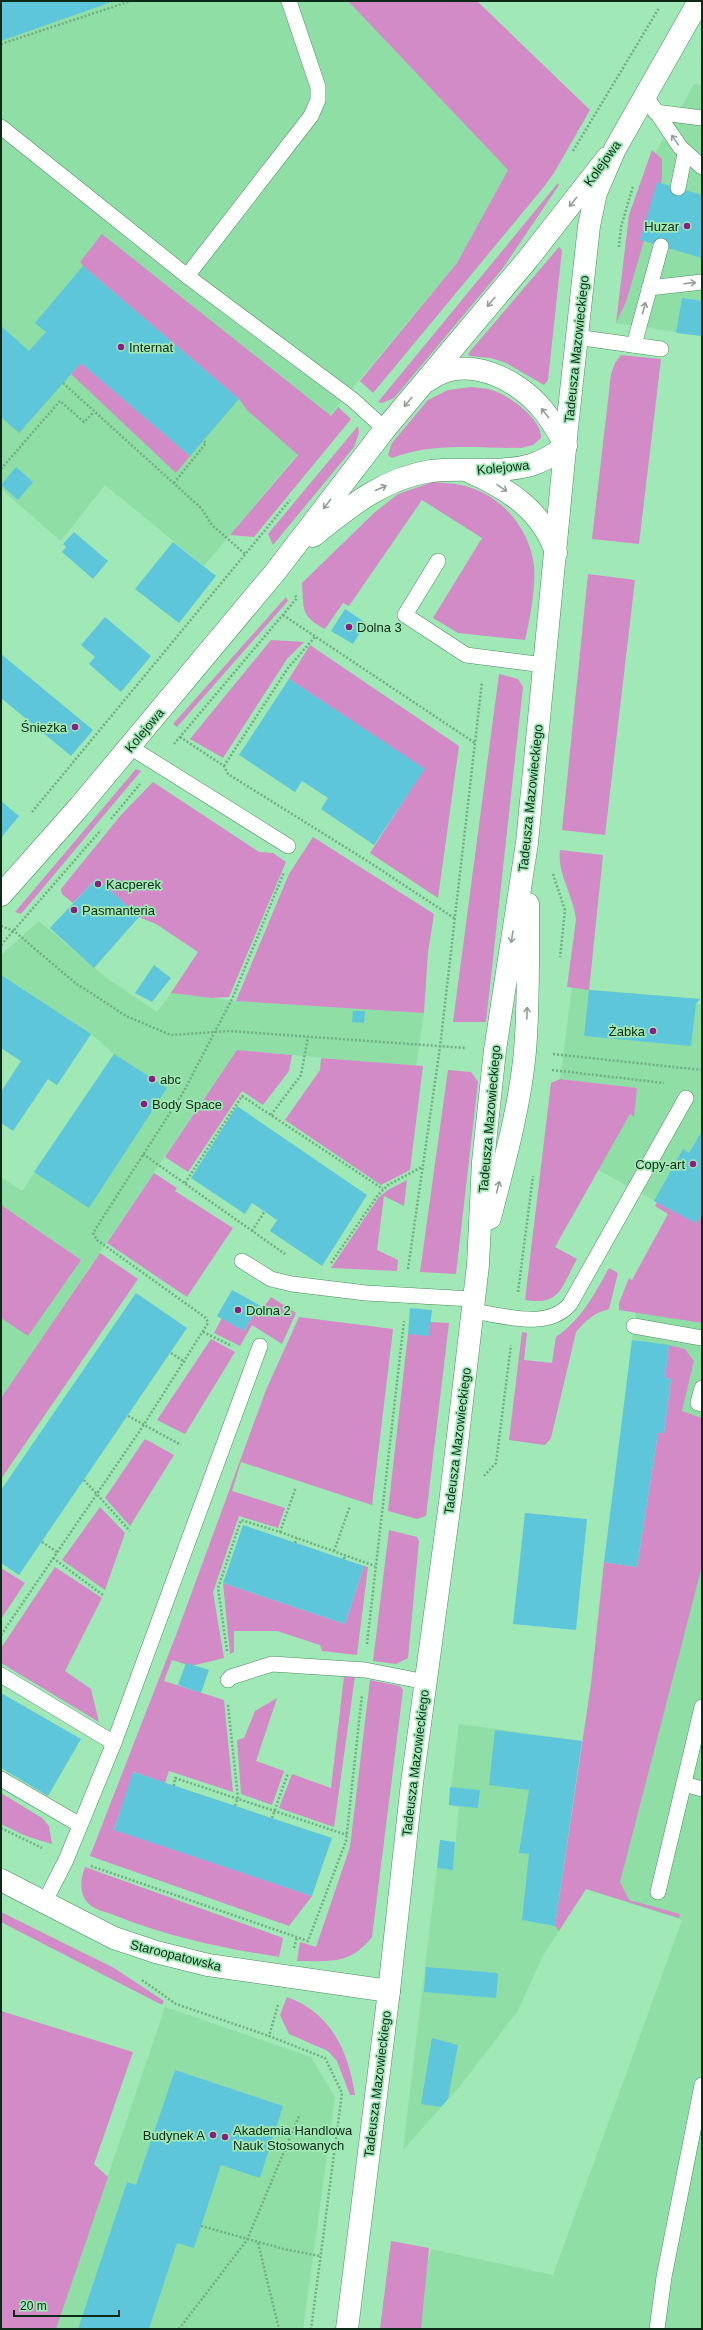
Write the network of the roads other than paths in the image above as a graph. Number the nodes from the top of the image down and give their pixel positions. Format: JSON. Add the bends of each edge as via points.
{"nodes":[{"id":1,"x":289,"y":1,"type":"edge"},
{"id":2,"x":699,"y":1,"type":"edge"},
{"id":3,"x":650,"y":103,"type":"junction"},
{"id":4,"x":702,"y":118,"type":"edge"},
{"id":5,"x":1,"y":127,"type":"edge"},
{"id":6,"x":615,"y":149,"type":"junction"},
{"id":7,"x":686,"y":154,"type":"junction"},
{"id":8,"x":702,"y":167,"type":"edge"},
{"id":9,"x":678,"y":188,"type":"dead end"},
{"id":10,"x":661,"y":246,"type":"dead end"},
{"id":11,"x":187,"y":276,"type":"junction"},
{"id":12,"x":702,"y":282,"type":"edge"},
{"id":13,"x":649,"y":288,"type":"junction"},
{"id":14,"x":576,"y":337,"type":"junction"},
{"id":15,"x":634,"y":345,"type":"junction"},
{"id":16,"x":661,"y":349,"type":"dead end"},
{"id":17,"x":423,"y":384,"type":"junction"},
{"id":18,"x":385,"y":429,"type":"junction"},
{"id":19,"x":566,"y":446,"type":"junction"},
{"id":20,"x":467,"y":470,"type":"junction"},
{"id":21,"x":556,"y":553,"type":"junction"},
{"id":22,"x":283,"y":561,"type":"junction"},
{"id":23,"x":438,"y":562,"type":"dead end"},
{"id":24,"x":544,"y":665,"type":"junction"},
{"id":25,"x":130,"y":747,"type":"junction"},
{"id":26,"x":527,"y":843,"type":"junction"},
{"id":27,"x":288,"y":846,"type":"dead end"},
{"id":28,"x":1,"y":895,"type":"edge"},
{"id":29,"x":686,"y":1098,"type":"dead end"},
{"id":30,"x":242,"y":1262,"type":"dead end"},
{"id":31,"x":478,"y":1265,"type":"junction"},
{"id":32,"x":473,"y":1305,"type":"junction"},
{"id":33,"x":634,"y":1326,"type":"dead end"},
{"id":34,"x":702,"y":1338,"type":"edge"},
{"id":35,"x":258,"y":1352,"type":"road end"},
{"id":36,"x":702,"y":1388,"type":"edge"},
{"id":37,"x":702,"y":1404,"type":"edge"},
{"id":38,"x":1,"y":1675,"type":"edge"},
{"id":39,"x":230,"y":1679,"type":"road end"},
{"id":40,"x":426,"y":1682,"type":"junction"},
{"id":41,"x":702,"y":1707,"type":"edge"},
{"id":42,"x":114,"y":1743,"type":"junction"},
{"id":43,"x":1,"y":1779,"type":"edge"},
{"id":44,"x":684,"y":1784,"type":"junction"},
{"id":45,"x":702,"y":1789,"type":"edge"},
{"id":46,"x":80,"y":1825,"type":"junction"},
{"id":47,"x":1,"y":1880,"type":"edge"},
{"id":48,"x":658,"y":1892,"type":"dead end"},
{"id":49,"x":44,"y":1903,"type":"junction"},
{"id":50,"x":389,"y":1991,"type":"junction"},
{"id":51,"x":702,"y":2085,"type":"edge"},
{"id":52,"x":347,"y":2329,"type":"edge"},
{"id":53,"x":657,"y":2329,"type":"edge"}],
"edges":[{"from":1,"to":11,"type":"lane","via":[[318,87],[318,100],[311,116]]},
{"from":2,"to":3,"type":"street","name":"Kolejowa"},
{"from":3,"to":4,"type":"lane"},
{"from":3,"to":6,"type":"street","name":"Kolejowa"},
{"from":7,"to":3,"type":"lane","one_way":true},
{"from":5,"to":11,"type":"lane"},
{"from":6,"to":14,"type":"street","name":"Tadeusza Mazowieckiego","via":[[596,193],[589,226]]},
{"from":6,"to":17,"type":"street","name":"Kolejowa","one_way":true,"via":[[528,259]]},
{"from":7,"to":8,"type":"lane"},
{"from":7,"to":9,"type":"lane"},
{"from":10,"to":13,"type":"lane"},
{"from":11,"to":18,"type":"lane","via":[[353,400]]},
{"from":13,"to":12,"type":"lane","one_way":true},
{"from":15,"to":13,"type":"lane","one_way":true},
{"from":14,"to":15,"type":"lane"},
{"from":14,"to":19,"type":"street","name":"Tadeusza Mazowieckiego"},
{"from":15,"to":16,"type":"lane"},
{"from":17,"to":18,"type":"street","name":"Kolejowa","one_way":true},
{"from":19,"to":17,"type":"street","name":"Kolejowa","one_way":true,"via":[[542,409],[508,381],[469,368],[439,372]]},
{"from":18,"to":22,"type":"street","name":"Kolejowa","one_way":true},
{"from":19,"to":20,"type":"street","name":"Kolejowa","via":[[547,459],[530,466]]},
{"from":19,"to":21,"type":"street","name":"Tadeusza Mazowieckiego"},
{"from":20,"to":21,"type":"street","name":"Tadeusza Mazowieckiego","one_way":true,"via":[[499,485],[529,508],[551,537]]},
{"from":22,"to":20,"type":"street","name":"Kolejowa","one_way":true,"via":[[347,508],[373,491],[406,477],[432,471]]},
{"from":21,"to":24,"type":"street","name":"Tadeusza Mazowieckiego"},
{"from":22,"to":25,"type":"street","name":"Kolejowa"},
{"from":23,"to":24,"type":"lane","via":[[406,615],[466,655]]},
{"from":24,"to":26,"type":"street","name":"Tadeusza Mazowieckiego"},
{"from":25,"to":27,"type":"lane"},
{"from":25,"to":28,"type":"street","name":"Kolejowa"},
{"from":26,"to":31,"type":"street","name":"Tadeusza Mazowieckiego","one_way":true,"via":[[495,1050],[483,1162]]},
{"from":31,"to":26,"type":"street","one_way":true,"via":[[504,1161],[525,1052],[529,973]]},
{"from":29,"to":32,"type":"lane","via":[[564,1311],[544,1319],[515,1317]]},
{"from":30,"to":32,"type":"lane","via":[[271,1279],[292,1284],[406,1295]]},
{"from":31,"to":32,"type":"street","name":"Tadeusza Mazowieckiego"},
{"from":32,"to":40,"type":"street","name":"Tadeusza Mazowieckiego"},
{"from":33,"to":34,"type":"lane"},
{"from":35,"to":42,"type":"lane"},
{"from":36,"to":37,"type":"lane","via":[[698,1403]]},
{"from":38,"to":42,"type":"lane"},
{"from":39,"to":40,"type":"lane","via":[[272,1664],[365,1670]]},
{"from":40,"to":50,"type":"street","name":"Tadeusza Mazowieckiego"},
{"from":41,"to":44,"type":"lane"},
{"from":42,"to":46,"type":"lane"},
{"from":43,"to":46,"type":"lane"},
{"from":44,"to":45,"type":"lane"},
{"from":44,"to":48,"type":"lane"},
{"from":46,"to":49,"type":"lane"},
{"from":47,"to":49,"type":"street","name":"Staroopatowska"},
{"from":49,"to":50,"type":"street","name":"Staroopatowska","via":[[114,1938],[156,1952],[208,1965]]},
{"from":50,"to":52,"type":"street","name":"Tadeusza Mazowieckiego"},
{"from":51,"to":53,"type":"lane","via":[[664,2277]]}]}
